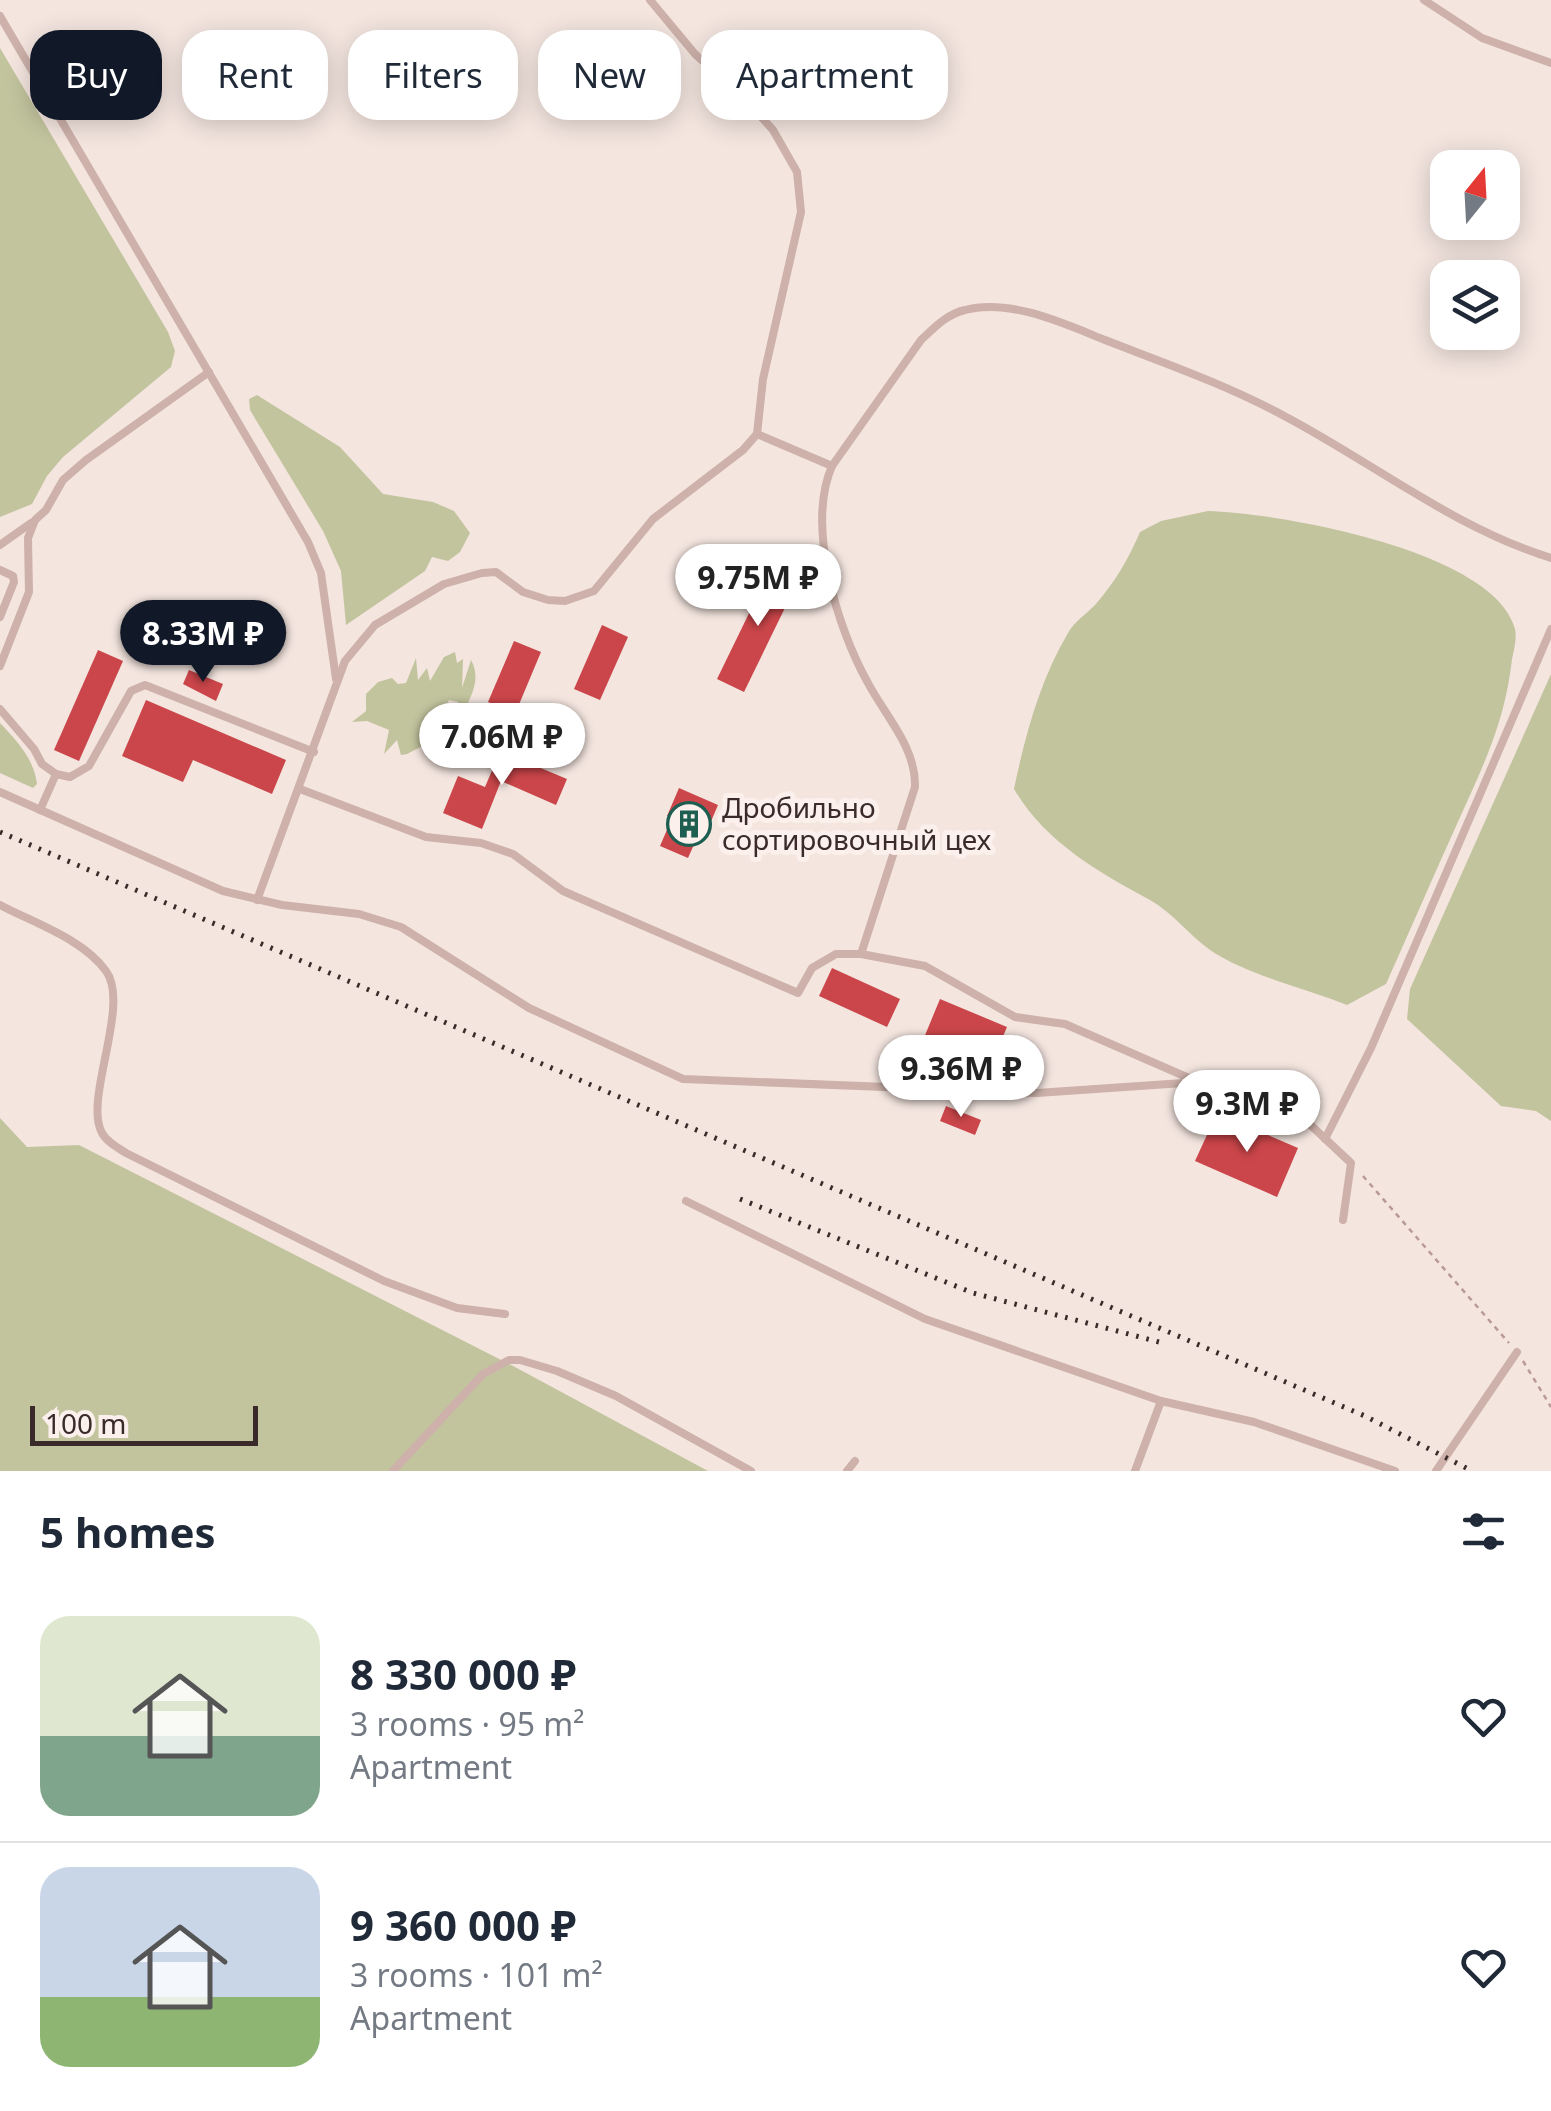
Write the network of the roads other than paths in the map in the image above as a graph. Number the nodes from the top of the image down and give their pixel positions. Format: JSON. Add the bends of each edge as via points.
{"nodes":[{"id":1,"x":650,"y":0,"type":"edge"},
{"id":2,"x":1424,"y":0,"type":"edge"},
{"id":3,"x":0,"y":16,"type":"edge"},
{"id":4,"x":1551,"y":63,"type":"edge"},
{"id":5,"x":209,"y":372,"type":"junction"},
{"id":6,"x":757,"y":434,"type":"junction"},
{"id":7,"x":832,"y":466,"type":"junction"},
{"id":8,"x":34,"y":520,"type":"junction"},
{"id":9,"x":0,"y":545,"type":"edge"},
{"id":10,"x":1551,"y":558,"type":"edge"},
{"id":11,"x":0,"y":570,"type":"edge"},
{"id":12,"x":0,"y":618,"type":"edge"},
{"id":13,"x":1551,"y":629,"type":"edge"},
{"id":14,"x":0,"y":666,"type":"edge"},
{"id":15,"x":337,"y":684,"type":"junction"},
{"id":16,"x":0,"y":709,"type":"edge"},
{"id":17,"x":314,"y":752,"type":"junction"},
{"id":18,"x":56,"y":774,"type":"junction"},
{"id":19,"x":300,"y":788,"type":"junction"},
{"id":20,"x":0,"y":792,"type":"edge"},
{"id":21,"x":40,"y":810,"type":"junction"},
{"id":22,"x":257,"y":900,"type":"junction"},
{"id":23,"x":0,"y":905,"type":"edge"},
{"id":24,"x":861,"y":954,"type":"junction"},
{"id":25,"x":1198,"y":1082,"type":"junction"},
{"id":26,"x":1326,"y":1139,"type":"junction"},
{"id":27,"x":686,"y":1201,"type":"dead end"},
{"id":28,"x":1342,"y":1220,"type":"dead end"},
{"id":29,"x":505,"y":1314,"type":"dead end"},
{"id":30,"x":1517,"y":1352,"type":"road end"},
{"id":31,"x":1161,"y":1401,"type":"junction"},
{"id":32,"x":855,"y":1461,"type":"dead end"},
{"id":33,"x":393,"y":1471,"type":"edge"},
{"id":34,"x":750,"y":1471,"type":"edge"},
{"id":35,"x":847,"y":1471,"type":"edge"},
{"id":36,"x":1135,"y":1471,"type":"edge"},
{"id":37,"x":1395,"y":1471,"type":"edge"},
{"id":38,"x":1436,"y":1471,"type":"edge"}],
"edges":[{"from":1,"to":6,"type":"lane","via":[[774,130],[797,172],[801,212]]},
{"from":2,"to":4,"type":"lane","via":[[1482,38]]},
{"from":3,"to":5,"type":"lane"},
{"from":5,"to":8,"type":"lane","via":[[86,460]]},
{"from":5,"to":15,"type":"lane","via":[[321,573]]},
{"from":6,"to":7,"type":"lane"},
{"from":6,"to":15,"type":"lane","via":[[668,505],[594,591],[548,600],[496,572],[466,576],[375,625],[350,652]]},
{"from":7,"to":10,"type":"lane","via":[[932,329],[964,310],[1002,309],[1061,323],[1223,385],[1462,522]]},
{"from":7,"to":24,"type":"lane","via":[[821,526],[838,614],[916,769]]},
{"from":8,"to":9,"type":"lane"},
{"from":8,"to":14,"type":"lane","via":[[30,592]]},
{"from":11,"to":12,"type":"lane","via":[[14,582]]},
{"from":13,"to":26,"type":"lane"},
{"from":15,"to":17,"type":"lane"},
{"from":16,"to":18,"type":"lane"},
{"from":17,"to":18,"type":"lane","via":[[145,685],[131,691],[90,766],[78,776]]},
{"from":17,"to":19,"type":"lane"},
{"from":18,"to":21,"type":"lane"},
{"from":19,"to":22,"type":"lane"},
{"from":19,"to":24,"type":"lane","via":[[426,837],[513,854],[564,891],[798,993],[824,959]]},
{"from":20,"to":21,"type":"lane"},
{"from":21,"to":22,"type":"lane"},
{"from":22,"to":25,"type":"lane","via":[[359,914],[401,928],[528,1008],[682,1079],[1037,1093]]},
{"from":23,"to":29,"type":"lane","via":[[85,951],[112,980],[98,1110],[108,1140],[384,1281],[457,1308]]},
{"from":24,"to":25,"type":"lane","via":[[925,966],[1015,1018],[1080,1029]]},
{"from":25,"to":26,"type":"lane","via":[[1285,1101]]},
{"from":26,"to":28,"type":"lane","via":[[1351,1162]]},
{"from":27,"to":31,"type":"lane","via":[[925,1319]]},
{"from":30,"to":38,"type":"lane"},
{"from":31,"to":36,"type":"lane"},
{"from":31,"to":37,"type":"lane","via":[[1254,1422]]},
{"from":32,"to":35,"type":"lane"},
{"from":33,"to":34,"type":"lane","via":[[483,1374],[509,1360],[616,1396]]}]}
